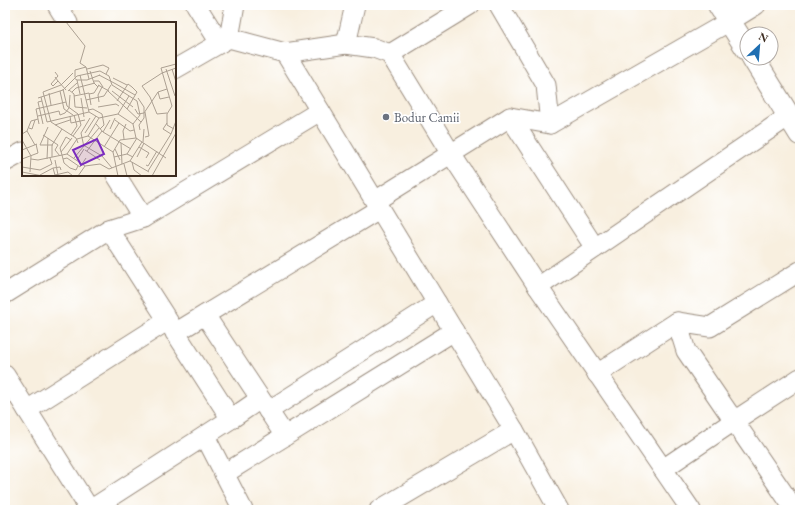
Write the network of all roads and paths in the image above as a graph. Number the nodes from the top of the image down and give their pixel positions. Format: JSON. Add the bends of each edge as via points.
{"nodes":[{"id":1,"x":57,"y":5,"type":"edge"},
{"id":2,"x":196,"y":5,"type":"edge"},
{"id":3,"x":235,"y":5,"type":"edge"},
{"id":4,"x":355,"y":5,"type":"edge"},
{"id":5,"x":470,"y":5,"type":"edge"},
{"id":6,"x":499,"y":5,"type":"edge"},
{"id":7,"x":756,"y":5,"type":"edge"},
{"id":8,"x":725,"y":13,"type":"edge"},
{"id":9,"x":67,"y":22,"type":"edge"},
{"id":10,"x":739,"y":36,"type":"edge"},
{"id":11,"x":225,"y":41,"type":"junction"},
{"id":12,"x":346,"y":44,"type":"junction"},
{"id":13,"x":285,"y":53,"type":"junction"},
{"id":14,"x":390,"y":54,"type":"junction"},
{"id":15,"x":758,"y":66,"type":"edge"},
{"id":16,"x":176,"y":67,"type":"edge"},
{"id":17,"x":320,"y":111,"type":"junction"},
{"id":18,"x":510,"y":117,"type":"junction"},
{"id":19,"x":550,"y":124,"type":"junction"},
{"id":20,"x":795,"y":125,"type":"edge"},
{"id":21,"x":452,"y":154,"type":"junction"},
{"id":22,"x":117,"y":176,"type":"edge"},
{"id":23,"x":377,"y":205,"type":"junction"},
{"id":24,"x":143,"y":218,"type":"junction"},
{"id":25,"x":109,"y":229,"type":"junction"},
{"id":26,"x":595,"y":248,"type":"junction"},
{"id":27,"x":800,"y":271,"type":"edge"},
{"id":28,"x":538,"y":287,"type":"junction"},
{"id":29,"x":5,"y":294,"type":"edge"},
{"id":30,"x":437,"y":303,"type":"junction"},
{"id":31,"x":205,"y":315,"type":"junction"},
{"id":32,"x":677,"y":322,"type":"junction"},
{"id":33,"x":171,"y":327,"type":"junction"},
{"id":34,"x":454,"y":331,"type":"junction"},
{"id":35,"x":5,"y":374,"type":"edge"},
{"id":36,"x":597,"y":374,"type":"junction"},
{"id":37,"x":800,"y":378,"type":"edge"},
{"id":38,"x":264,"y":405,"type":"junction"},
{"id":39,"x":27,"y":410,"type":"junction"},
{"id":40,"x":231,"y":419,"type":"junction"},
{"id":41,"x":734,"y":421,"type":"junction"},
{"id":42,"x":514,"y":430,"type":"junction"},
{"id":43,"x":205,"y":436,"type":"junction"},
{"id":44,"x":285,"y":436,"type":"junction"},
{"id":45,"x":663,"y":469,"type":"junction"},
{"id":46,"x":224,"y":474,"type":"junction"},
{"id":47,"x":794,"y":499,"type":"edge"},
{"id":48,"x":84,"y":510,"type":"edge"},
{"id":49,"x":90,"y":510,"type":"edge"},
{"id":50,"x":243,"y":510,"type":"edge"},
{"id":51,"x":379,"y":510,"type":"edge"},
{"id":52,"x":559,"y":510,"type":"edge"},
{"id":53,"x":691,"y":510,"type":"edge"}],
"edges":[{"from":1,"to":9,"type":"street"},
{"from":2,"to":11,"type":"street"},
{"from":3,"to":11,"type":"street"},
{"from":4,"to":12,"type":"street"},
{"from":5,"to":14,"type":"street"},
{"from":6,"to":19,"type":"street","via":[[546,84]]},
{"from":7,"to":8,"type":"street"},
{"from":8,"to":10,"type":"street"},
{"from":8,"to":19,"type":"street"},
{"from":11,"to":13,"type":"street"},
{"from":11,"to":16,"type":"street"},
{"from":12,"to":13,"type":"street"},
{"from":12,"to":14,"type":"street","via":[[374,48]]},
{"from":13,"to":17,"type":"street"},
{"from":14,"to":21,"type":"street"},
{"from":15,"to":20,"type":"street"},
{"from":17,"to":23,"type":"street"},
{"from":17,"to":24,"type":"street"},
{"from":18,"to":19,"type":"street"},
{"from":18,"to":21,"type":"street"},
{"from":18,"to":26,"type":"street"},
{"from":20,"to":26,"type":"street"},
{"from":21,"to":23,"type":"street"},
{"from":21,"to":28,"type":"street"},
{"from":22,"to":24,"type":"street"},
{"from":23,"to":30,"type":"street"},
{"from":23,"to":31,"type":"street"},
{"from":24,"to":25,"type":"street"},
{"from":25,"to":29,"type":"street"},
{"from":25,"to":33,"type":"street"},
{"from":26,"to":28,"type":"street"},
{"from":27,"to":32,"type":"street","via":[[710,327]]},
{"from":28,"to":36,"type":"street"},
{"from":30,"to":34,"type":"street"},
{"from":30,"to":38,"type":"street"},
{"from":31,"to":33,"type":"street"},
{"from":31,"to":38,"type":"street"},
{"from":32,"to":36,"type":"street"},
{"from":32,"to":41,"type":"street","via":[[686,351]]},
{"from":33,"to":39,"type":"street"},
{"from":33,"to":40,"type":"street"},
{"from":34,"to":42,"type":"street"},
{"from":34,"to":44,"type":"street"},
{"from":35,"to":39,"type":"street"},
{"from":36,"to":45,"type":"street"},
{"from":37,"to":41,"type":"street"},
{"from":38,"to":40,"type":"street"},
{"from":38,"to":44,"type":"street"},
{"from":39,"to":49,"type":"street"},
{"from":40,"to":43,"type":"street"},
{"from":41,"to":45,"type":"street"},
{"from":41,"to":47,"type":"street"},
{"from":42,"to":51,"type":"street"},
{"from":42,"to":52,"type":"street"},
{"from":43,"to":46,"type":"street"},
{"from":43,"to":49,"type":"street"},
{"from":44,"to":46,"type":"street"},
{"from":45,"to":53,"type":"street"},
{"from":46,"to":50,"type":"street"},
{"from":48,"to":49,"type":"street"}]}
